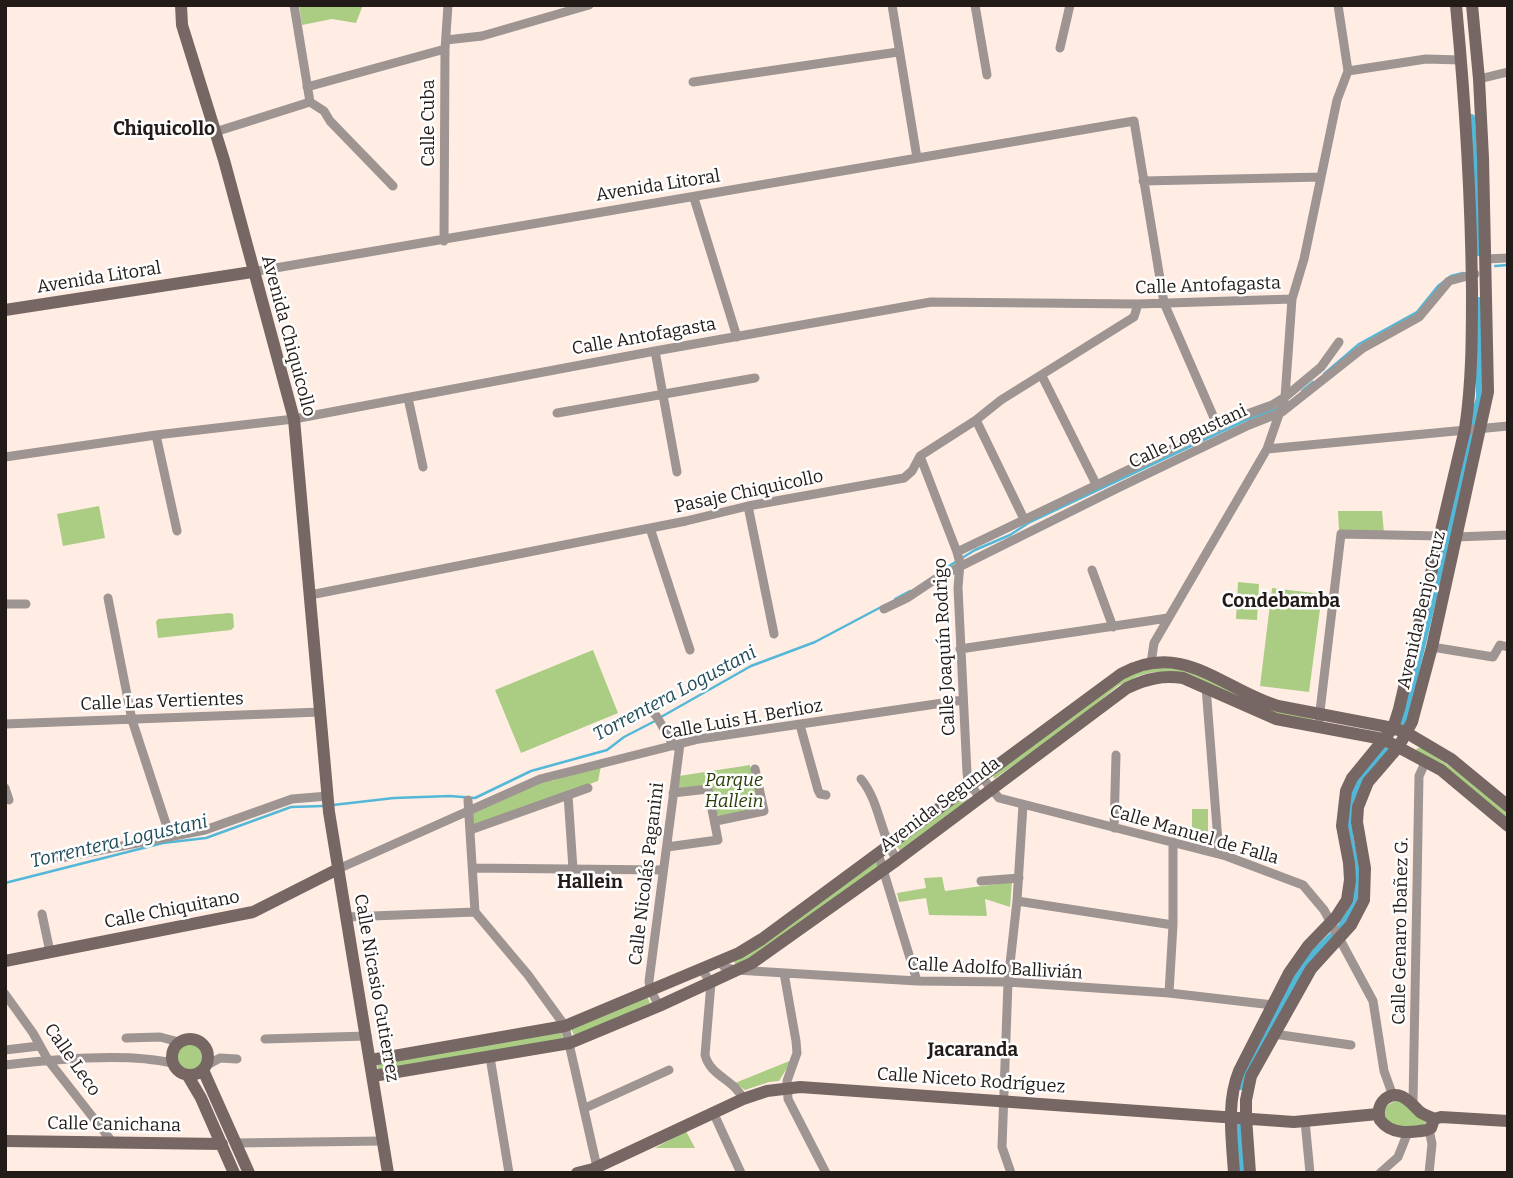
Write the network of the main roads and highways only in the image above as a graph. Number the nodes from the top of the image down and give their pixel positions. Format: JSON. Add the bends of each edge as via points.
{"nodes":[{"id":1,"x":181,"y":5,"type":"edge"},
{"id":2,"x":1456,"y":5,"type":"edge"},
{"id":3,"x":1472,"y":5,"type":"edge"},
{"id":4,"x":252,"y":272,"type":"junction"},
{"id":5,"x":5,"y":310,"type":"edge"},
{"id":6,"x":1393,"y":727,"type":"junction"},
{"id":7,"x":1407,"y":733,"type":"junction"},
{"id":8,"x":1383,"y":739,"type":"junction"},
{"id":9,"x":1399,"y":746,"type":"junction"},
{"id":10,"x":329,"y":802,"type":"joint"},
{"id":11,"x":1508,"y":806,"type":"edge"},
{"id":12,"x":1508,"y":826,"type":"edge"},
{"id":13,"x":338,"y":869,"type":"junction"},
{"id":14,"x":1335,"y":932,"type":"junction"},
{"id":15,"x":5,"y":961,"type":"edge"},
{"id":16,"x":371,"y":1060,"type":"junction"},
{"id":17,"x":205,"y":1068,"type":"junction"},
{"id":18,"x":188,"y":1076,"type":"junction"},
{"id":19,"x":373,"y":1076,"type":"junction"},
{"id":20,"x":1378,"y":1114,"type":"junction"},
{"id":21,"x":1238,"y":1117,"type":"junction"},
{"id":22,"x":1508,"y":1121,"type":"edge"},
{"id":23,"x":1431,"y":1124,"type":"junction"},
{"id":24,"x":5,"y":1141,"type":"edge"},
{"id":25,"x":222,"y":1144,"type":"junction"},
{"id":26,"x":234,"y":1173,"type":"edge"},
{"id":27,"x":249,"y":1173,"type":"edge"},
{"id":28,"x":388,"y":1173,"type":"edge"},
{"id":29,"x":577,"y":1173,"type":"edge"},
{"id":30,"x":1234,"y":1173,"type":"edge"},
{"id":31,"x":1250,"y":1173,"type":"edge"}],
"edges":[{"from":1,"to":4,"type":"main road","name":"Avenida Chiquicollo","via":[[182,25]]},
{"from":2,"to":6,"type":"main road","name":"Avenida Benjo Cruz","via":[[1469,155],[1472,384],[1441,536]]},
{"from":3,"to":7,"type":"main road","name":"Avenida Benjo Cruz","via":[[1487,265],[1488,392],[1423,687]]},
{"from":4,"to":5,"type":"main road","name":"Avenida Litoral"},
{"from":4,"to":10,"type":"main road","name":"Avenida Chiquicollo","via":[[294,419]]},
{"from":6,"to":7,"type":"main road","name":"Avenida Segunda"},
{"from":6,"to":8,"type":"main road","name":"Avenida Benjo Cruz"},
{"from":6,"to":16,"type":"main road","name":"Avenida Segunda","via":[[1266,703],[1203,670],[1174,662],[1133,668],[739,953],[565,1026]]},
{"from":7,"to":9,"type":"main road","name":"Avenida Benjo Cruz"},
{"from":7,"to":11,"type":"main road","name":"Avenida Segunda","via":[[1451,759]]},
{"from":8,"to":9,"type":"main road","name":"Avenida Segunda"},
{"from":8,"to":14,"type":"main road","name":"Avenida Benjo Cruz","via":[[1346,791],[1342,826],[1349,890]]},
{"from":8,"to":19,"type":"main road","name":"Avenida Segunda","via":[[1264,715],[1183,678],[1140,682],[752,963],[570,1043]]},
{"from":9,"to":12,"type":"main road","name":"Avenida Segunda","via":[[1441,770]]},
{"from":9,"to":14,"type":"main road","name":"Avenida Benjo Cruz","via":[[1368,782],[1358,807],[1364,900],[1359,913]]},
{"from":10,"to":13,"type":"main road","name":"Calle Nicasio Gutierrez"},
{"from":13,"to":15,"type":"main road","name":"Calle Chiquitano","via":[[253,912]]},
{"from":13,"to":16,"type":"main road","name":"Calle Nicasio Gutierrez"},
{"from":14,"to":21,"type":"main road","name":"Avenida Benjo Cruz","via":[[1251,1076]]},
{"from":14,"to":21,"type":"main road","name":"Avenida Benjo Cruz","via":[[1300,958],[1273,1005],[1234,1083]]},
{"from":16,"to":19,"type":"main road","name":"Calle Nicasio Gutierrez"},
{"from":17,"to":18,"type":"main road"},
{"from":17,"to":18,"type":"main road","via":[[208,1053],[201,1043],[191,1039],[179,1042],[172,1051],[172,1063]]},
{"from":17,"to":27,"type":"main road"},
{"from":18,"to":25,"type":"main road"},
{"from":19,"to":28,"type":"main road","name":"Calle Nicasio Gutierrez"},
{"from":20,"to":21,"type":"main road","name":"Calle Niceto Rodríguez","via":[[1305,1121]]},
{"from":20,"to":23,"type":"main road","via":[[1388,1129],[1408,1132]]},
{"from":20,"to":23,"type":"main road","via":[[1385,1100],[1404,1097]]},
{"from":21,"to":29,"type":"main road","name":"Calle Niceto Rodríguez","via":[[787,1088],[743,1099]]},
{"from":21,"to":30,"type":"main road","name":"Avenida Benjo Cruz"},
{"from":21,"to":31,"type":"main road","name":"Avenida Benjo Cruz"},
{"from":22,"to":23,"type":"main road","via":[[1441,1117]]},
{"from":24,"to":25,"type":"main road","name":"Calle Canichana"},
{"from":25,"to":26,"type":"main road"}]}
